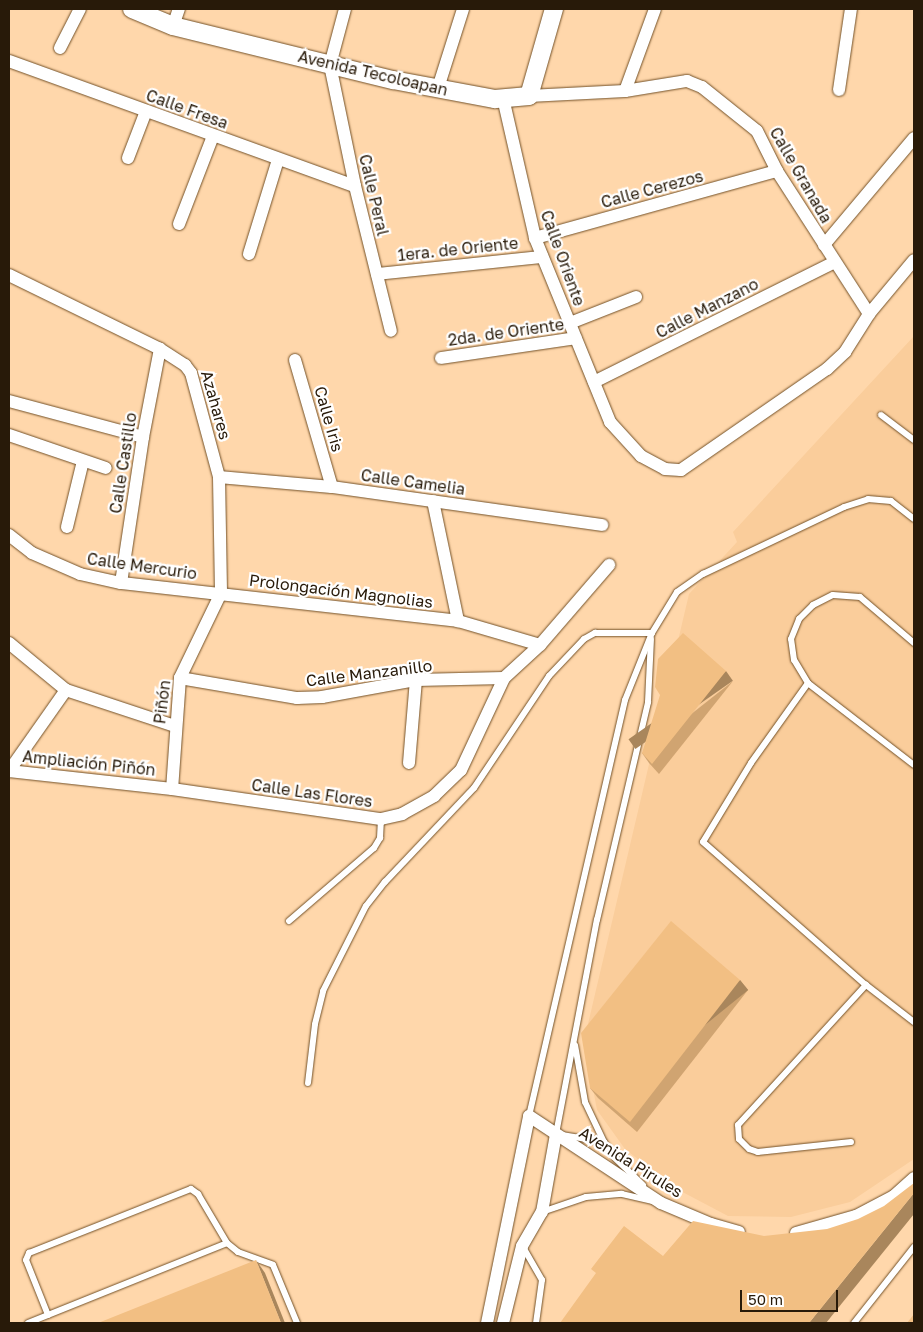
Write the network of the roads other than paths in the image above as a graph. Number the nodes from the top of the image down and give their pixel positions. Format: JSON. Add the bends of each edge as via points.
{"nodes":[{"id":1,"x":80,"y":9,"type":"edge"},
{"id":2,"x":132,"y":9,"type":"edge"},
{"id":3,"x":179,"y":9,"type":"edge"},
{"id":4,"x":345,"y":9,"type":"edge"},
{"id":5,"x":463,"y":9,"type":"edge"},
{"id":6,"x":554,"y":9,"type":"edge"},
{"id":7,"x":655,"y":9,"type":"edge"},
{"id":8,"x":851,"y":9,"type":"edge"},
{"id":9,"x":173,"y":26,"type":"junction"},
{"id":10,"x":60,"y":48,"type":"dead end"},
{"id":11,"x":9,"y":61,"type":"edge"},
{"id":12,"x":330,"y":65,"type":"junction"},
{"id":13,"x":438,"y":88,"type":"junction"},
{"id":14,"x":839,"y":90,"type":"dead end"},
{"id":15,"x":625,"y":91,"type":"junction"},
{"id":16,"x":529,"y":96,"type":"junction"},
{"id":17,"x":503,"y":98,"type":"junction"},
{"id":18,"x":146,"y":111,"type":"junction"},
{"id":19,"x":213,"y":136,"type":"junction"},
{"id":20,"x":914,"y":138,"type":"edge"},
{"id":21,"x":128,"y":158,"type":"dead end"},
{"id":22,"x":278,"y":160,"type":"junction"},
{"id":23,"x":776,"y":171,"type":"junction"},
{"id":24,"x":355,"y":186,"type":"junction"},
{"id":25,"x":179,"y":224,"type":"dead end"},
{"id":26,"x":535,"y":238,"type":"junction"},
{"id":27,"x":824,"y":245,"type":"junction"},
{"id":28,"x":250,"y":254,"type":"dead end"},
{"id":29,"x":542,"y":257,"type":"junction"},
{"id":30,"x":914,"y":260,"type":"edge"},
{"id":31,"x":835,"y":262,"type":"junction"},
{"id":32,"x":376,"y":274,"type":"junction"},
{"id":33,"x":9,"y":275,"type":"edge"},
{"id":34,"x":636,"y":297,"type":"dead end"},
{"id":35,"x":869,"y":314,"type":"junction"},
{"id":36,"x":570,"y":323,"type":"junction"},
{"id":37,"x":390,"y":332,"type":"dead end"},
{"id":38,"x":576,"y":338,"type":"junction"},
{"id":39,"x":160,"y":349,"type":"junction"},
{"id":40,"x":441,"y":358,"type":"dead end"},
{"id":41,"x":295,"y":360,"type":"dead end"},
{"id":42,"x":594,"y":382,"type":"junction"},
{"id":43,"x":9,"y":401,"type":"edge"},
{"id":44,"x":881,"y":415,"type":"dead end"},
{"id":45,"x":9,"y":435,"type":"edge"},
{"id":46,"x":142,"y":437,"type":"junction"},
{"id":47,"x":914,"y":440,"type":"edge"},
{"id":48,"x":83,"y":461,"type":"junction"},
{"id":49,"x":106,"y":468,"type":"dead end"},
{"id":50,"x":219,"y":477,"type":"junction"},
{"id":51,"x":332,"y":487,"type":"junction"},
{"id":52,"x":433,"y":501,"type":"junction"},
{"id":53,"x":914,"y":518,"type":"edge"},
{"id":54,"x":602,"y":525,"type":"dead end"},
{"id":55,"x":67,"y":527,"type":"dead end"},
{"id":56,"x":9,"y":535,"type":"edge"},
{"id":57,"x":609,"y":565,"type":"dead end"},
{"id":58,"x":121,"y":583,"type":"junction"},
{"id":59,"x":221,"y":593,"type":"junction"},
{"id":60,"x":458,"y":621,"type":"junction"},
{"id":61,"x":652,"y":633,"type":"junction"},
{"id":62,"x":9,"y":643,"type":"edge"},
{"id":63,"x":914,"y":643,"type":"edge"},
{"id":64,"x":540,"y":645,"type":"junction"},
{"id":65,"x":180,"y":678,"type":"junction"},
{"id":66,"x":504,"y":678,"type":"junction"},
{"id":67,"x":416,"y":680,"type":"junction"},
{"id":68,"x":808,"y":683,"type":"junction"},
{"id":69,"x":66,"y":690,"type":"junction"},
{"id":70,"x":174,"y":726,"type":"junction"},
{"id":71,"x":409,"y":763,"type":"dead end"},
{"id":72,"x":914,"y":765,"type":"edge"},
{"id":73,"x":9,"y":771,"type":"edge"},
{"id":74,"x":169,"y":788,"type":"junction"},
{"id":75,"x":381,"y":819,"type":"junction"},
{"id":76,"x":289,"y":921,"type":"dead end"},
{"id":77,"x":866,"y":985,"type":"junction"},
{"id":78,"x":914,"y":1022,"type":"edge"},
{"id":79,"x":574,"y":1038,"type":"junction"},
{"id":80,"x":308,"y":1083,"type":"dead end"},
{"id":81,"x":529,"y":1116,"type":"junction"},
{"id":82,"x":556,"y":1134,"type":"junction"},
{"id":83,"x":604,"y":1142,"type":"junction"},
{"id":84,"x":851,"y":1142,"type":"dead end"},
{"id":85,"x":914,"y":1178,"type":"edge"},
{"id":86,"x":661,"y":1203,"type":"junction"},
{"id":87,"x":542,"y":1212,"type":"junction"},
{"id":88,"x":785,"y":1234,"type":"edge"},
{"id":89,"x":750,"y":1235,"type":"edge"},
{"id":90,"x":227,"y":1243,"type":"junction"},
{"id":91,"x":522,"y":1246,"type":"junction"},
{"id":92,"x":914,"y":1247,"type":"edge"},
{"id":93,"x":48,"y":1315,"type":"junction"},
{"id":94,"x":487,"y":1321,"type":"edge"},
{"id":95,"x":28,"y":1323,"type":"edge"},
{"id":96,"x":297,"y":1323,"type":"edge"},
{"id":97,"x":503,"y":1323,"type":"edge"},
{"id":98,"x":536,"y":1323,"type":"edge"},
{"id":99,"x":854,"y":1323,"type":"edge"}],
"edges":[{"from":1,"to":10,"type":"street"},
{"from":2,"to":9,"type":"street","name":"Avenida Tecoloapan"},
{"from":3,"to":9,"type":"street"},
{"from":4,"to":12,"type":"street"},
{"from":5,"to":13,"type":"street"},
{"from":6,"to":16,"type":"street"},
{"from":7,"to":15,"type":"street"},
{"from":8,"to":14,"type":"street"},
{"from":9,"to":12,"type":"street","name":"Avenida Tecoloapan"},
{"from":11,"to":18,"type":"street","name":"Calle Fresa"},
{"from":12,"to":13,"type":"street","name":"Avenida Tecoloapan"},
{"from":12,"to":24,"type":"street","name":"Calle Peral"},
{"from":13,"to":17,"type":"street","name":"Avenida Tecoloapan"},
{"from":15,"to":16,"type":"street","name":"Calle Granada"},
{"from":15,"to":23,"type":"street","name":"Calle Granada","via":[[694,82],[757,131]]},
{"from":16,"to":17,"type":"street","name":"Avenida Tecoloapan"},
{"from":17,"to":26,"type":"street","name":"Calle Oriente"},
{"from":18,"to":19,"type":"street","name":"Calle Fresa"},
{"from":18,"to":21,"type":"street"},
{"from":19,"to":22,"type":"street","name":"Calle Fresa"},
{"from":19,"to":25,"type":"street"},
{"from":20,"to":27,"type":"street"},
{"from":22,"to":24,"type":"street","name":"Calle Fresa"},
{"from":22,"to":28,"type":"street"},
{"from":23,"to":26,"type":"street","name":"Calle Cerezos"},
{"from":23,"to":27,"type":"street","name":"Calle Granada"},
{"from":24,"to":32,"type":"street","name":"Calle Peral"},
{"from":26,"to":29,"type":"street","name":"Calle Oriente"},
{"from":27,"to":31,"type":"street","name":"Calle Granada"},
{"from":29,"to":32,"type":"street","name":"1era. de Oriente"},
{"from":29,"to":36,"type":"street","name":"Calle Oriente"},
{"from":30,"to":35,"type":"street"},
{"from":31,"to":35,"type":"street","name":"Calle Granada"},
{"from":31,"to":42,"type":"street","name":"Calle Manzano"},
{"from":32,"to":37,"type":"street","name":"Calle Peral"},
{"from":33,"to":39,"type":"street","name":"Azahares"},
{"from":34,"to":36,"type":"street"},
{"from":35,"to":42,"type":"street","name":"Calle Oriente","via":[[845,352],[828,369],[681,470],[665,469],[641,456],[610,422]]},
{"from":36,"to":38,"type":"street","name":"Calle Oriente"},
{"from":38,"to":40,"type":"street","name":"2da. de Oriente"},
{"from":38,"to":42,"type":"street","name":"Calle Oriente"},
{"from":39,"to":46,"type":"street","name":"Calle Castillo"},
{"from":39,"to":50,"type":"street","name":"Azahares","via":[[186,364],[191,373]]},
{"from":41,"to":51,"type":"street","name":"Calle Iris"},
{"from":43,"to":46,"type":"street"},
{"from":44,"to":47,"type":"lane"},
{"from":45,"to":48,"type":"street"},
{"from":46,"to":58,"type":"street","name":"Calle Castillo"},
{"from":48,"to":49,"type":"street"},
{"from":48,"to":55,"type":"street"},
{"from":50,"to":51,"type":"street","name":"Calle Camelia"},
{"from":50,"to":59,"type":"street","name":"Azahares"},
{"from":51,"to":52,"type":"street","name":"Calle Camelia"},
{"from":52,"to":54,"type":"street","name":"Calle Camelia"},
{"from":52,"to":60,"type":"street","name":"Prolongación Magnolias"},
{"from":53,"to":61,"type":"lane","via":[[891,501],[868,499],[844,507],[703,574],[678,592]]},
{"from":56,"to":58,"type":"street","name":"Calle Mercurio","via":[[56,566]]},
{"from":57,"to":64,"type":"street"},
{"from":58,"to":59,"type":"street","name":"Calle Mercurio"},
{"from":59,"to":60,"type":"street","name":"Prolongación Magnolias"},
{"from":59,"to":65,"type":"street","name":"Piñón"},
{"from":60,"to":64,"type":"street","name":"Prolongación Magnolias"},
{"from":61,"to":79,"type":"lane","via":[[648,702],[597,920]]},
{"from":61,"to":80,"type":"lane","via":[[595,632],[584,638],[549,676],[474,788],[384,882],[366,906],[323,991],[315,1024]]},
{"from":61,"to":81,"type":"lane","via":[[625,700]]},
{"from":62,"to":69,"type":"street"},
{"from":63,"to":68,"type":"lane","via":[[860,597],[833,595],[813,605],[799,619],[791,639],[794,660]]},
{"from":64,"to":66,"type":"street"},
{"from":65,"to":67,"type":"street","name":"Calle Manzanillo","via":[[297,698],[322,697]]},
{"from":65,"to":70,"type":"street","name":"Piñón"},
{"from":66,"to":67,"type":"street","name":"Calle Manzanillo"},
{"from":66,"to":75,"type":"street","name":"Calle Las Flores","via":[[461,770],[434,796],[402,814]]},
{"from":67,"to":71,"type":"street"},
{"from":68,"to":72,"type":"lane"},
{"from":68,"to":77,"type":"lane","via":[[751,763],[703,842]]},
{"from":69,"to":70,"type":"street"},
{"from":69,"to":73,"type":"street"},
{"from":70,"to":74,"type":"street","name":"Piñón"},
{"from":73,"to":74,"type":"street","name":"Ampliación Piñón"},
{"from":74,"to":75,"type":"street","name":"Calle Las Flores"},
{"from":75,"to":76,"type":"lane","via":[[380,838],[374,848]]},
{"from":77,"to":78,"type":"lane"},
{"from":77,"to":84,"type":"lane","via":[[738,1125],[739,1139],[749,1149],[758,1152]]},
{"from":79,"to":82,"type":"lane"},
{"from":79,"to":83,"type":"lane","via":[[577,1071],[586,1102]]},
{"from":81,"to":82,"type":"street","name":"Avenida Pirules"},
{"from":81,"to":94,"type":"street"},
{"from":82,"to":83,"type":"lane"},
{"from":82,"to":86,"type":"street","name":"Avenida Pirules"},
{"from":82,"to":87,"type":"street"},
{"from":83,"to":86,"type":"lane"},
{"from":85,"to":88,"type":"street","via":[[894,1196],[856,1216],[810,1232]]},
{"from":86,"to":87,"type":"lane","via":[[622,1194],[586,1197]]},
{"from":86,"to":89,"type":"street","name":"Avenida Pirules","via":[[711,1224]]},
{"from":87,"to":91,"type":"street"},
{"from":90,"to":93,"type":"lane"},
{"from":90,"to":93,"type":"lane","via":[[198,1194],[191,1189],[129,1213],[26,1256]]},
{"from":90,"to":96,"type":"lane","via":[[238,1252],[273,1265]]},
{"from":91,"to":97,"type":"street"},
{"from":91,"to":98,"type":"lane","via":[[542,1280]]},
{"from":92,"to":99,"type":"lane"},
{"from":93,"to":95,"type":"lane"},
{"from":94,"to":97,"type":"street"}]}
